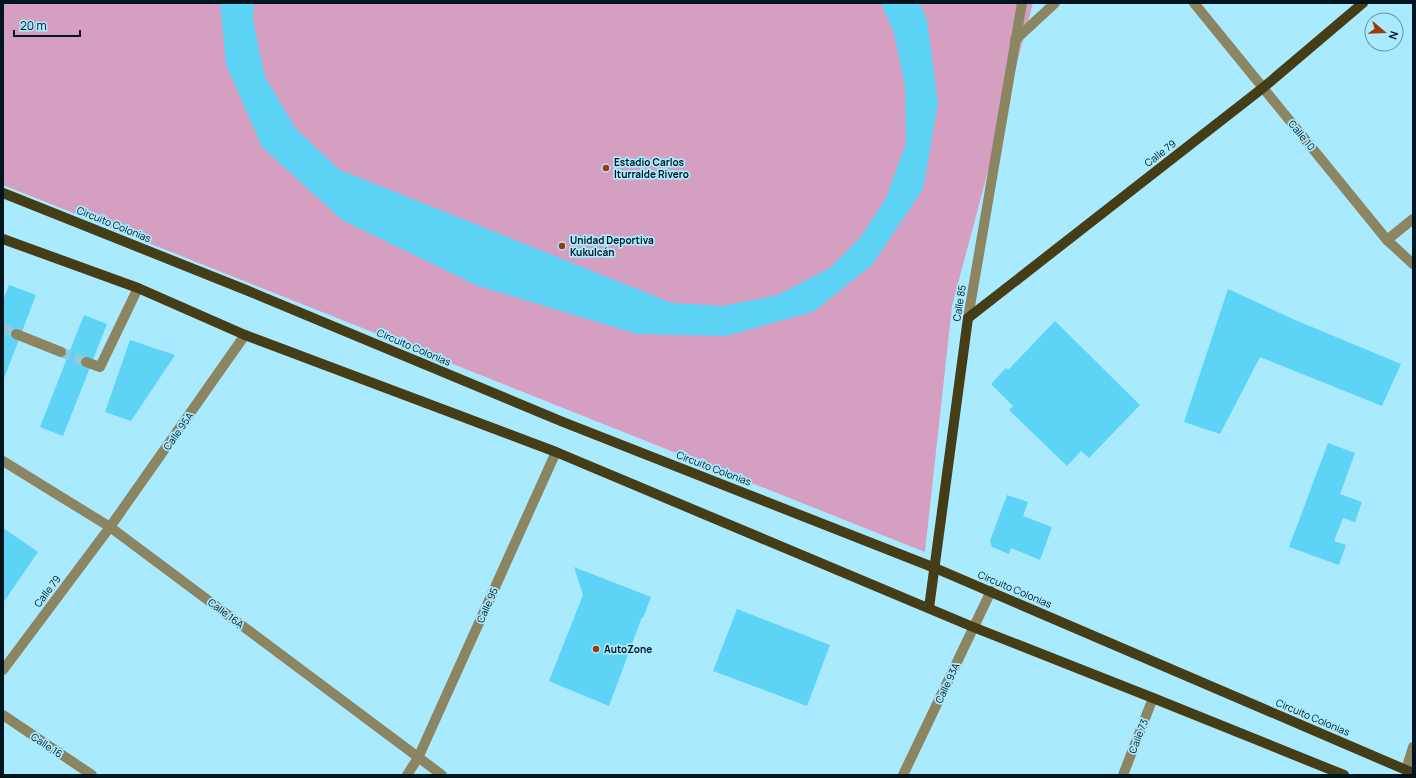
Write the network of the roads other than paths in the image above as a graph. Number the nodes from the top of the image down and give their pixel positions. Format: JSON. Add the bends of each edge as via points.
{"nodes":[{"id":1,"x":1022,"y":3,"type":"edge"},
{"id":2,"x":1055,"y":3,"type":"edge"},
{"id":3,"x":1194,"y":3,"type":"edge"},
{"id":4,"x":1363,"y":3,"type":"edge"},
{"id":5,"x":1015,"y":40,"type":"junction"},
{"id":6,"x":1264,"y":87,"type":"junction"},
{"id":7,"x":3,"y":193,"type":"edge"},
{"id":8,"x":1413,"y":219,"type":"edge"},
{"id":9,"x":3,"y":239,"type":"edge"},
{"id":10,"x":1387,"y":240,"type":"junction"},
{"id":11,"x":1413,"y":264,"type":"edge"},
{"id":12,"x":138,"y":288,"type":"junction"},
{"id":13,"x":968,"y":318,"type":"junction"},
{"id":14,"x":16,"y":334,"type":"tunnel mouth"},
{"id":15,"x":245,"y":335,"type":"junction"},
{"id":16,"x":61,"y":352,"type":"tunnel mouth"},
{"id":17,"x":86,"y":362,"type":"tunnel mouth"},
{"id":18,"x":556,"y":452,"type":"junction"},
{"id":19,"x":3,"y":461,"type":"edge"},
{"id":20,"x":110,"y":527,"type":"junction"},
{"id":21,"x":935,"y":568,"type":"junction"},
{"id":22,"x":991,"y":591,"type":"junction"},
{"id":23,"x":929,"y":608,"type":"junction"},
{"id":24,"x":973,"y":627,"type":"junction"},
{"id":25,"x":3,"y":670,"type":"edge"},
{"id":26,"x":1153,"y":698,"type":"junction"},
{"id":27,"x":3,"y":715,"type":"edge"},
{"id":28,"x":1413,"y":747,"type":"edge"},
{"id":29,"x":418,"y":758,"type":"junction"},
{"id":30,"x":1409,"y":771,"type":"edge"},
{"id":31,"x":92,"y":775,"type":"edge"},
{"id":32,"x":407,"y":775,"type":"edge"},
{"id":33,"x":442,"y":775,"type":"edge"},
{"id":34,"x":903,"y":775,"type":"edge"},
{"id":35,"x":1123,"y":775,"type":"edge"},
{"id":36,"x":1344,"y":775,"type":"edge"}],
"edges":[{"from":1,"to":5,"type":"street","name":"Calle 85"},
{"from":2,"to":5,"type":"street"},
{"from":3,"to":6,"type":"street","name":"Calle 10"},
{"from":4,"to":6,"type":"main road","name":"Calle 79"},
{"from":5,"to":13,"type":"street","name":"Calle 85"},
{"from":6,"to":10,"type":"street","name":"Calle 10"},
{"from":6,"to":13,"type":"main road","name":"Calle 79"},
{"from":7,"to":21,"type":"main road","name":"Circuito Colonias","via":[[246,290],[563,422]]},
{"from":8,"to":10,"type":"street"},
{"from":9,"to":12,"type":"main road"},
{"from":10,"to":11,"type":"street","name":"Calle 10"},
{"from":12,"to":15,"type":"main road"},
{"from":12,"to":17,"type":"street","via":[[100,367]]},
{"from":13,"to":21,"type":"main road","name":"Calle 85"},
{"from":14,"to":16,"type":"street"},
{"from":15,"to":18,"type":"main road"},
{"from":15,"to":20,"type":"street","name":"Calle 95A"},
{"from":18,"to":23,"type":"main road"},
{"from":18,"to":29,"type":"street","name":"Calle 95"},
{"from":19,"to":20,"type":"street","name":"Calle 16A"},
{"from":20,"to":25,"type":"street","name":"Calle 79"},
{"from":20,"to":29,"type":"street","name":"Calle 16A"},
{"from":21,"to":22,"type":"main road","name":"Circuito Colonias"},
{"from":21,"to":23,"type":"main road","name":"Calle 85"},
{"from":22,"to":24,"type":"street","name":"Calle 93A"},
{"from":22,"to":30,"type":"main road","name":"Circuito Colonias"},
{"from":23,"to":24,"type":"main road"},
{"from":24,"to":26,"type":"main road"},
{"from":24,"to":34,"type":"street","name":"Calle 93A"},
{"from":26,"to":35,"type":"street","name":"Calle 73"},
{"from":26,"to":36,"type":"main road"},
{"from":27,"to":31,"type":"street","name":"Calle 16"},
{"from":28,"to":30,"type":"street"},
{"from":29,"to":32,"type":"street","name":"Calle 95"},
{"from":29,"to":33,"type":"street","name":"Calle 16A"}]}
